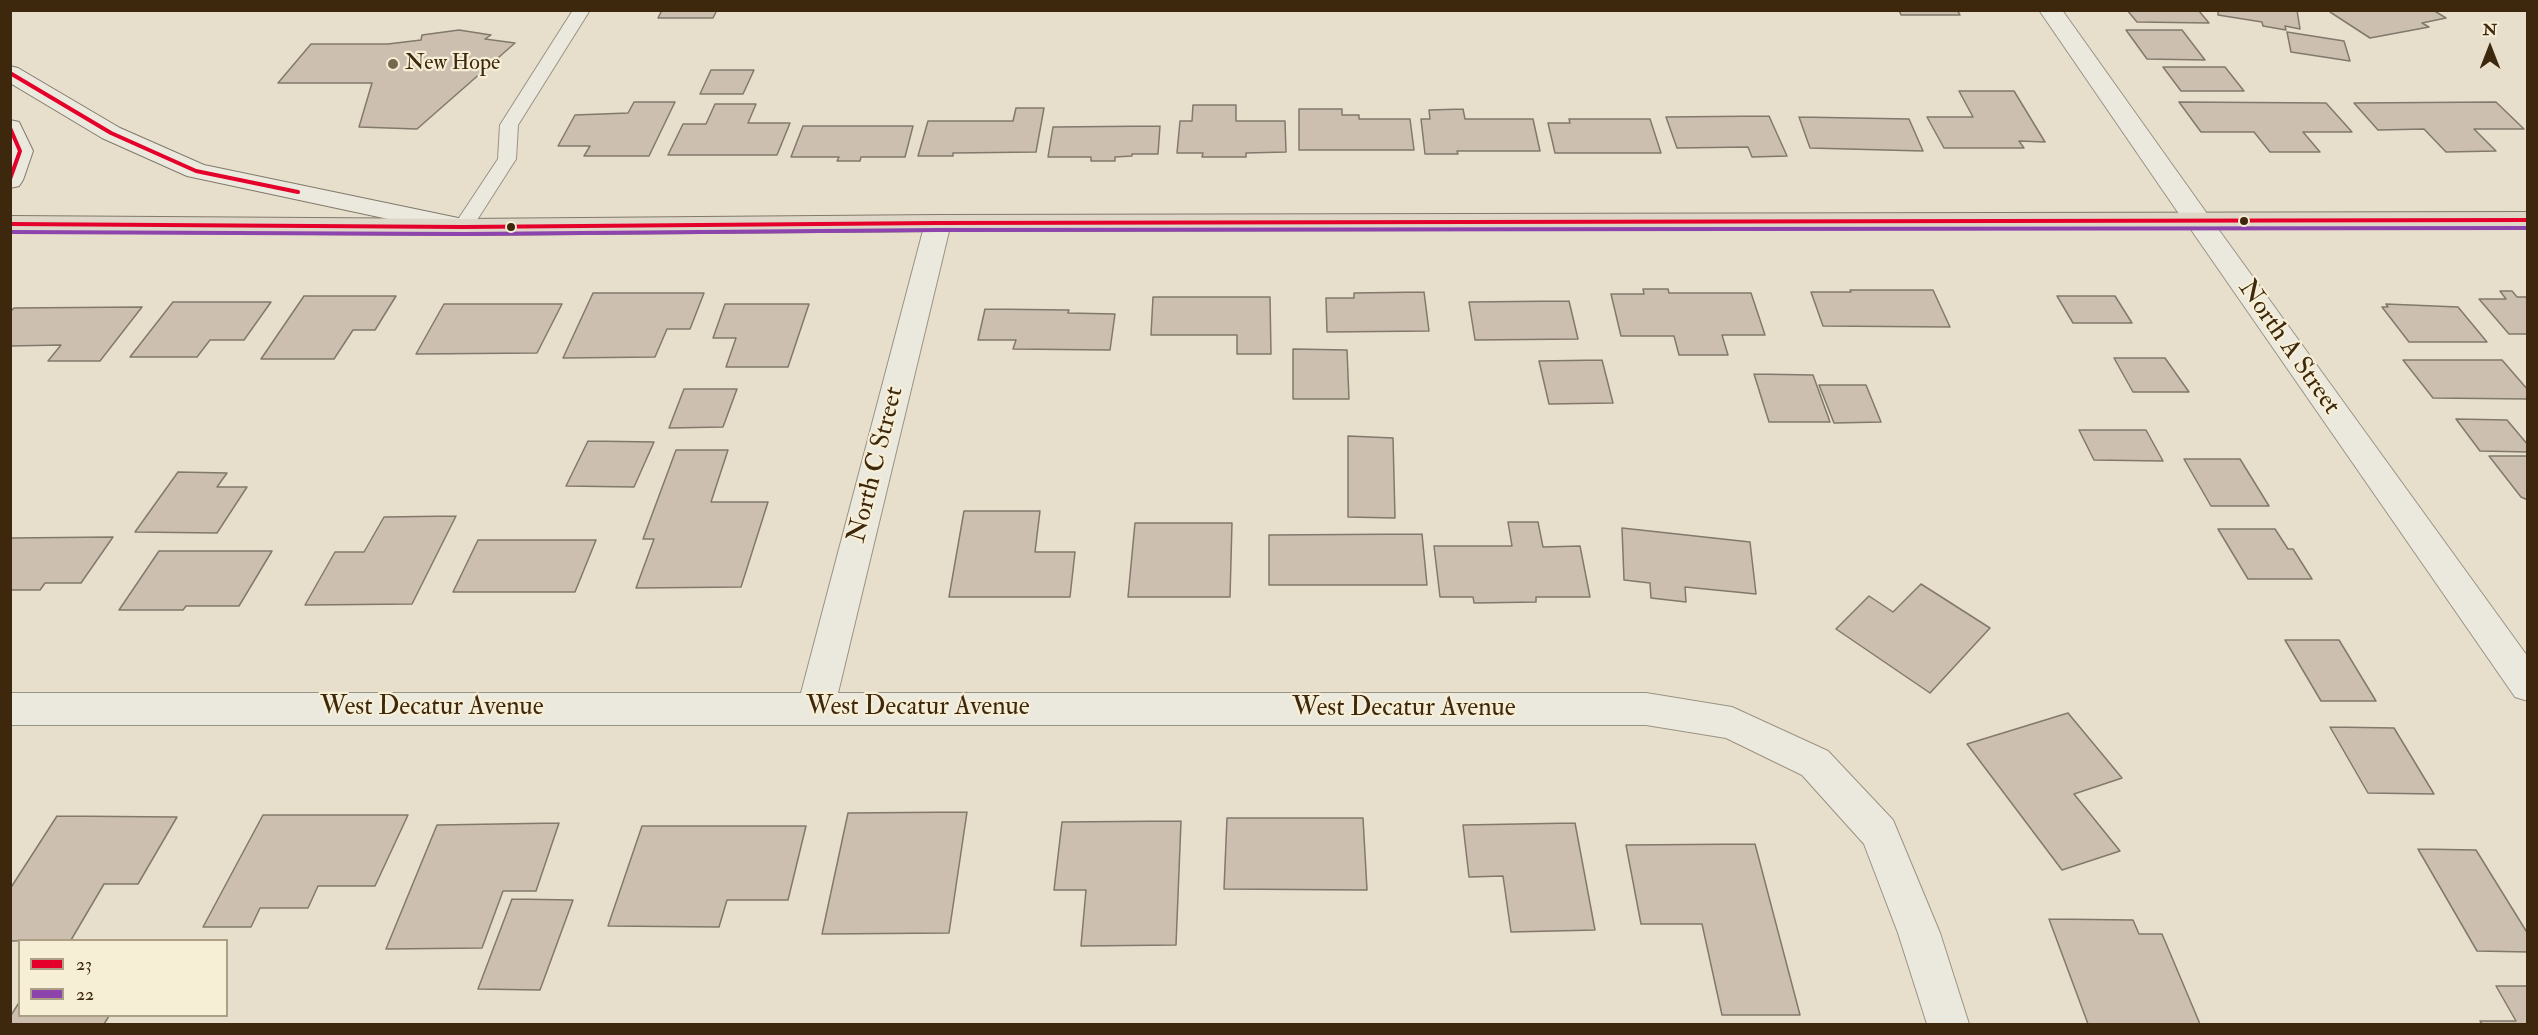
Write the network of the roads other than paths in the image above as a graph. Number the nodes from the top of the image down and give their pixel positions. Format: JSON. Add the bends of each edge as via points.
{"nodes":[{"id":1,"x":582,"y":10,"type":"edge"},
{"id":2,"x":2050,"y":10,"type":"edge"},
{"id":3,"x":10,"y":73,"type":"edge"},
{"id":4,"x":10,"y":127,"type":"edge"},
{"id":5,"x":10,"y":180,"type":"edge"},
{"id":6,"x":2528,"y":220,"type":"edge"},
{"id":7,"x":2198,"y":221,"type":"junction"},
{"id":8,"x":938,"y":223,"type":"junction"},
{"id":9,"x":10,"y":224,"type":"edge"},
{"id":10,"x":463,"y":227,"type":"junction"},
{"id":11,"x":2528,"y":686,"type":"edge"},
{"id":12,"x":816,"y":707,"type":"junction"},
{"id":13,"x":10,"y":709,"type":"edge"},
{"id":14,"x":1948,"y":1024,"type":"edge"}],
"edges":[{"from":1,"to":10,"type":"lane","via":[[509,125],[507,159]]},
{"from":2,"to":7,"type":"street","name":"North A Street"},
{"from":3,"to":10,"type":"street","via":[[111,134],[196,171]]},
{"from":4,"to":5,"type":"street","via":[[20,151]]},
{"from":6,"to":7,"type":"main road"},
{"from":7,"to":8,"type":"main road"},
{"from":7,"to":11,"type":"street","name":"North A Street"},
{"from":8,"to":10,"type":"main road"},
{"from":8,"to":12,"type":"street","name":"North C Street"},
{"from":9,"to":10,"type":"main road"},
{"from":12,"to":13,"type":"street","name":"West Decatur Avenue"},
{"from":12,"to":14,"type":"street","name":"West Decatur Avenue","via":[[1646,709],[1732,723],[1815,763],[1878,833],[1919,933]]}]}
